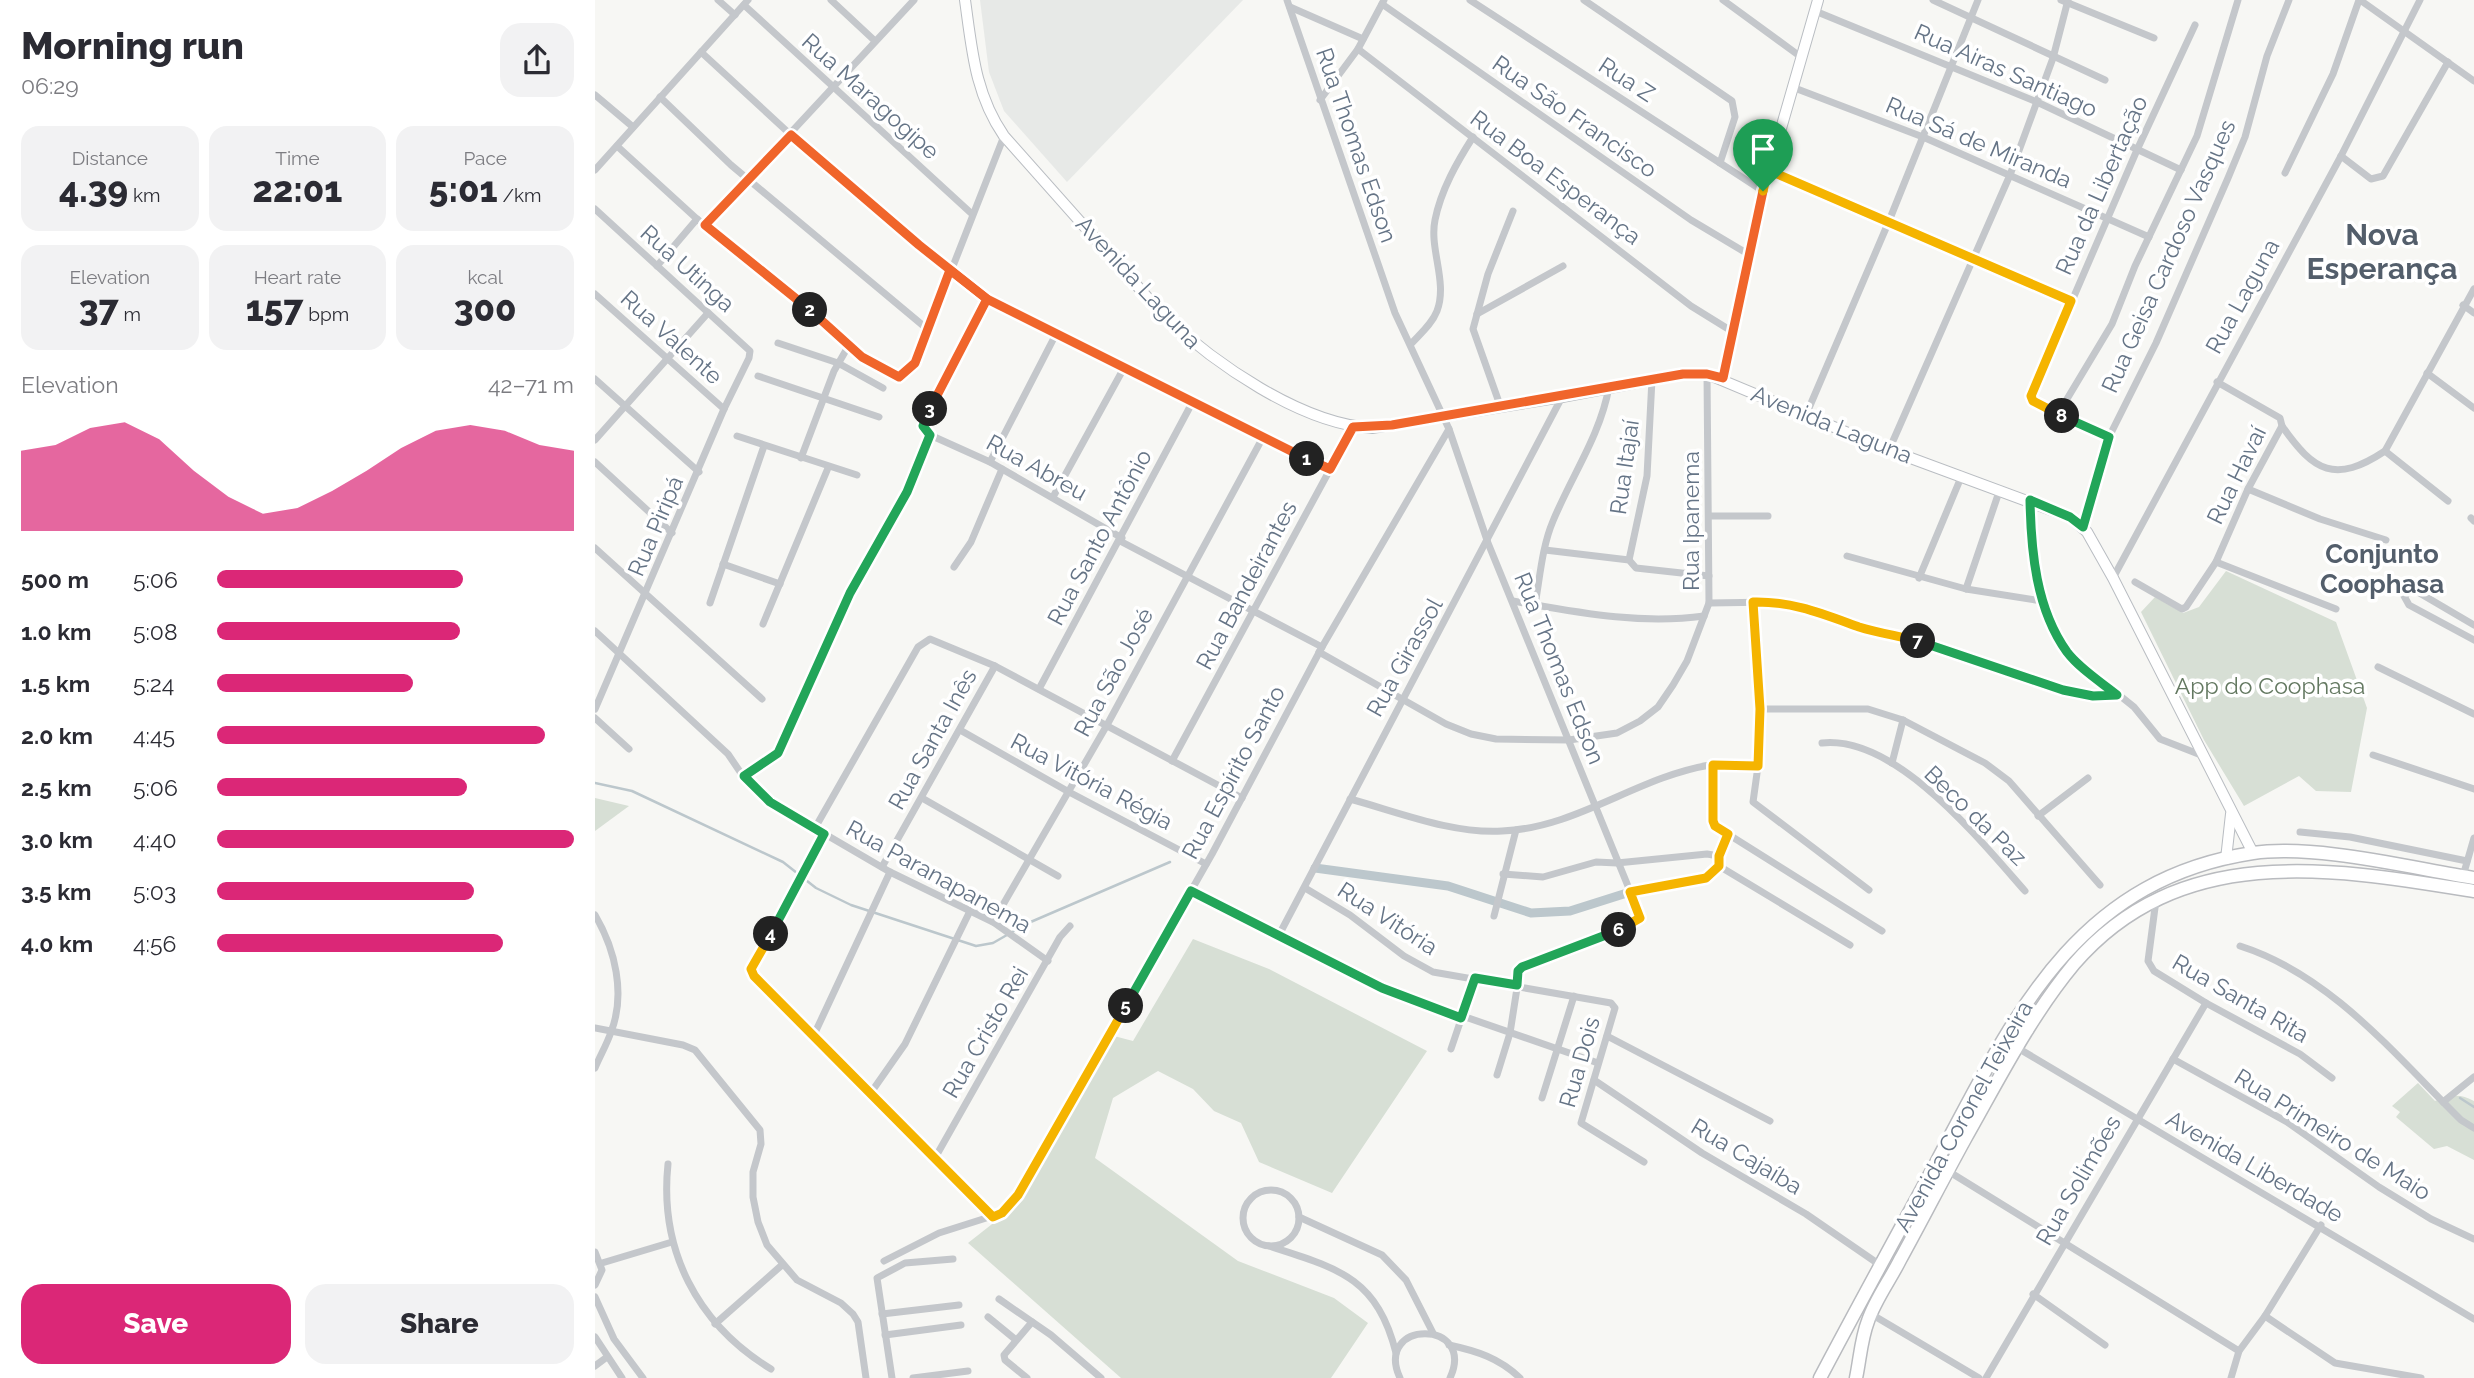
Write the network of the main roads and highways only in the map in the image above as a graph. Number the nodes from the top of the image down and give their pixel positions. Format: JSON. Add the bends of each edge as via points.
{"nodes":[{"id":1,"x":965,"y":0,"type":"edge"},
{"id":2,"x":1818,"y":0,"type":"edge"},
{"id":3,"x":1723,"y":378,"type":"junction"},
{"id":4,"x":2231,"y":814,"type":"junction"},
{"id":5,"x":2253,"y":853,"type":"junction"},
{"id":6,"x":2226,"y":859,"type":"junction"},
{"id":7,"x":2468,"y":877,"type":"edge"},
{"id":8,"x":2474,"y":891,"type":"edge"},
{"id":9,"x":1820,"y":1378,"type":"edge"},
{"id":10,"x":1856,"y":1378,"type":"edge"}],
"edges":[{"from":1,"to":3,"type":"main road","name":"Avenida Laguna","via":[[975,76],[990,116],[1004,136],[1189,340],[1252,382],[1312,412],[1353,427],[1392,425],[1652,379],[1707,374]]},
{"from":2,"to":3,"type":"main road","via":[[1768,170]]},
{"from":3,"to":4,"type":"main road","name":"Avenida Laguna","via":[[1889,450],[2030,500],[2083,527]]},
{"from":4,"to":5,"type":"main road"},
{"from":4,"to":6,"type":"main road"},
{"from":5,"to":6,"type":"highway","name":"Avenida Coronel Teixeira"},
{"from":5,"to":7,"type":"highway","name":"Avenida Coronel Teixeira","via":[[2354,858]]},
{"from":6,"to":9,"type":"highway","name":"Avenida Coronel Teixeira","via":[[2183,870],[2114,907],[2082,933],[2053,966],[2006,1031]]},
{"from":8,"to":10,"type":"highway","name":"Avenida Coronel Teixeira","via":[[2369,874],[2281,869],[2211,880],[2156,900],[2095,943],[2074,964],[2017,1047],[1948,1171],[1871,1314]]}]}
